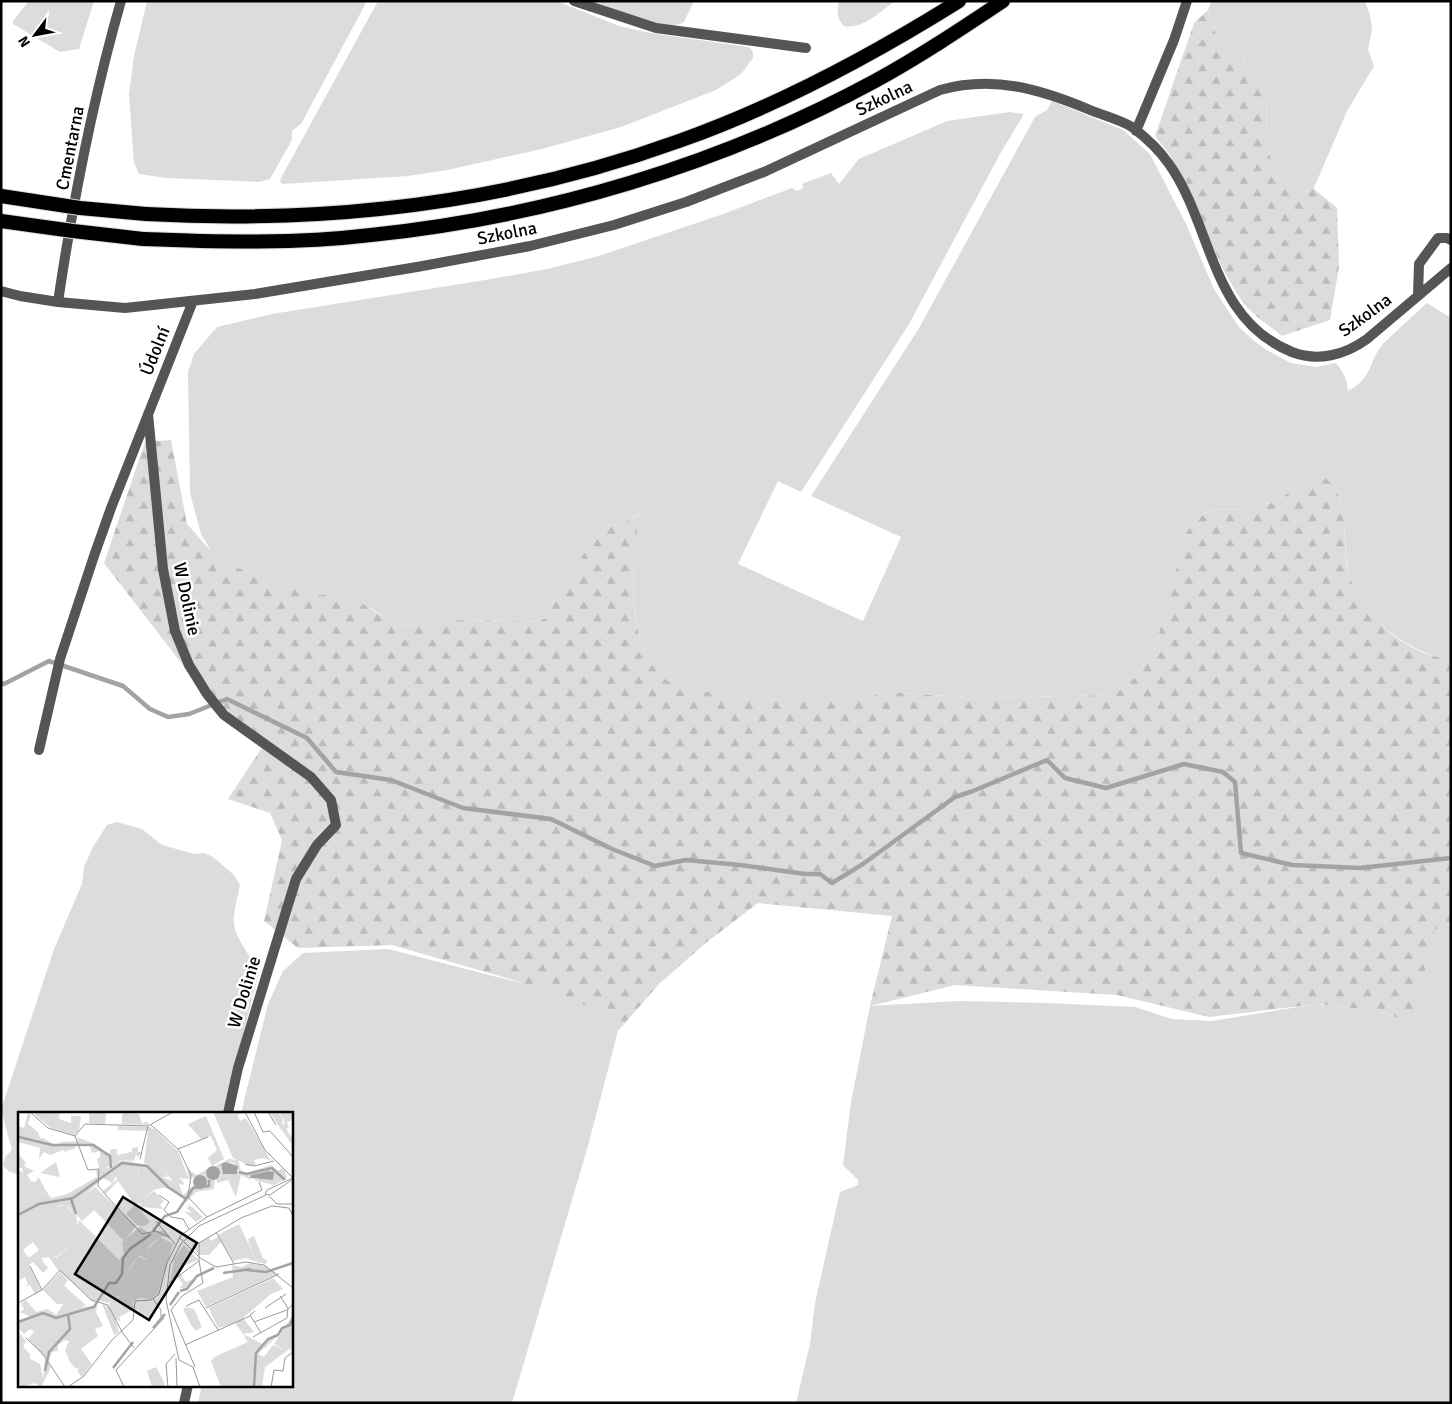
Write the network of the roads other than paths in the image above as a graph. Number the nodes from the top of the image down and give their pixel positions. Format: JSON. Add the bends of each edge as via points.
{"nodes":[{"id":1,"x":121,"y":1,"type":"edge"},
{"id":2,"x":574,"y":1,"type":"edge"},
{"id":3,"x":960,"y":1,"type":"edge"},
{"id":4,"x":1003,"y":1,"type":"edge"},
{"id":5,"x":1187,"y":1,"type":"edge"},
{"id":6,"x":806,"y":48,"type":"dead end"},
{"id":7,"x":1136,"y":132,"type":"junction"},
{"id":8,"x":1,"y":196,"type":"edge"},
{"id":9,"x":1,"y":221,"type":"edge"},
{"id":10,"x":1451,"y":240,"type":"edge"},
{"id":11,"x":1451,"y":268,"type":"edge"},
{"id":12,"x":1,"y":291,"type":"edge"},
{"id":13,"x":1418,"y":296,"type":"junction"},
{"id":14,"x":193,"y":301,"type":"junction"},
{"id":15,"x":58,"y":302,"type":"junction"},
{"id":16,"x":148,"y":414,"type":"junction"},
{"id":17,"x":39,"y":750,"type":"dead end"},
{"id":18,"x":228,"y":1112,"type":"edge"},
{"id":19,"x":188,"y":1386,"type":"edge"},
{"id":20,"x":184,"y":1403,"type":"edge"}],
"edges":[{"from":1,"to":15,"type":"street","name":"Cmentarna","via":[[94,105]]},
{"from":2,"to":6,"type":"street","via":[[656,28]]},
{"from":3,"to":8,"type":"highway","bridge":true,"via":[[830,76],[758,108],[680,141],[565,176],[437,202],[359,211],[234,218],[80,208]]},
{"from":4,"to":9,"type":"highway","bridge":true,"via":[[918,56],[809,114],[700,160],[600,192],[501,215],[371,235],[269,241],[143,239]]},
{"from":5,"to":7,"type":"street"},
{"from":7,"to":13,"type":"street","name":"Szkolna","via":[[1170,165],[1234,303],[1245,318],[1277,344],[1310,357],[1342,352],[1359,344]]},
{"from":7,"to":14,"type":"street","name":"Szkolna","via":[[1132,127],[1030,88],[996,84],[958,85],[926,96],[764,172],[614,225],[530,246],[417,267]]},
{"from":10,"to":13,"type":"street","via":[[1438,238],[1420,264]]},
{"from":11,"to":13,"type":"street","name":"Szkolna"},
{"from":12,"to":15,"type":"street","name":"Szkolna"},
{"from":14,"to":15,"type":"street","name":"Szkolna","via":[[125,308]]},
{"from":14,"to":16,"type":"street","name":"Údolní"},
{"from":16,"to":17,"type":"street","via":[[94,556],[59,664]]},
{"from":16,"to":18,"type":"street","name":"W Dolinie","via":[[163,569],[175,632],[189,665],[224,715],[311,777],[331,800],[336,825],[317,845],[296,879],[238,1068]]},
{"from":19,"to":20,"type":"street"}]}
